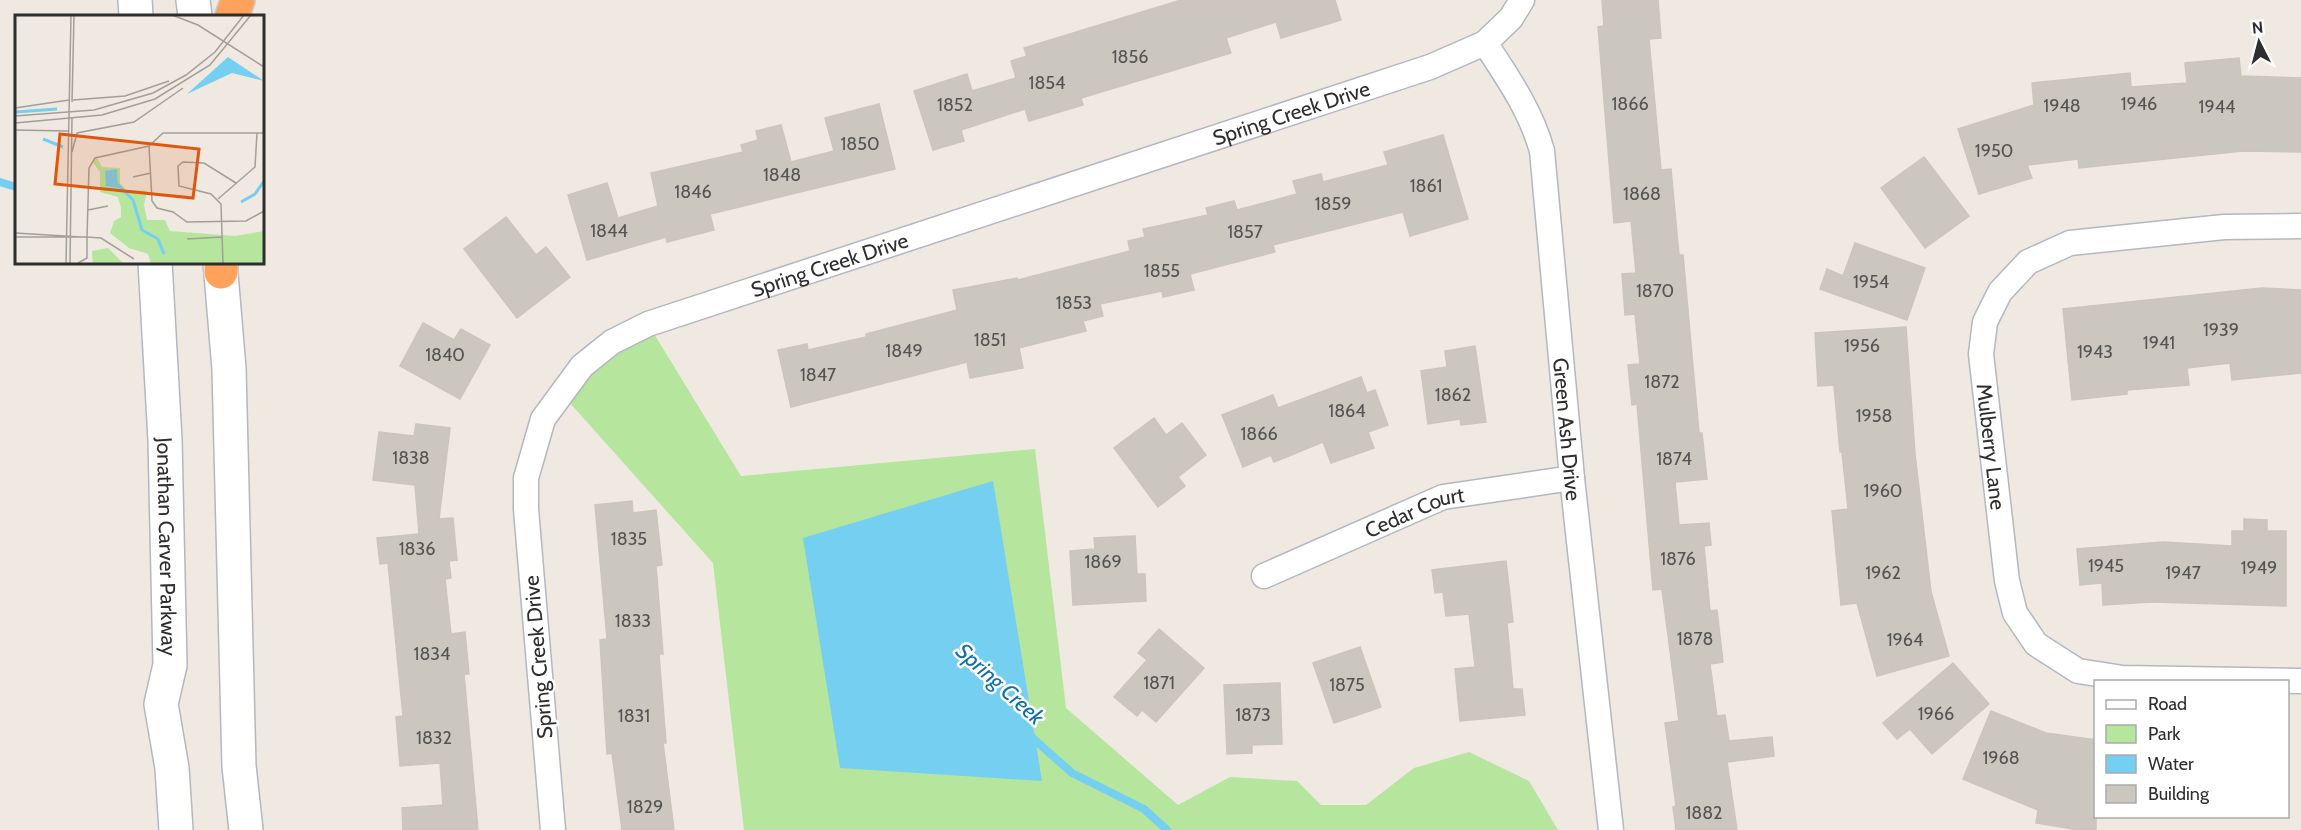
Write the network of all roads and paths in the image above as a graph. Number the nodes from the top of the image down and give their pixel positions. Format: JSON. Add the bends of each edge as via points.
{"nodes":[{"id":1,"x":135,"y":0,"type":"edge"},
{"id":2,"x":193,"y":0,"type":"edge"},
{"id":3,"x":238,"y":0,"type":"edge"},
{"id":4,"x":1522,"y":0,"type":"edge"},
{"id":5,"x":136,"y":15,"type":"edge"},
{"id":6,"x":195,"y":15,"type":"edge"},
{"id":7,"x":232,"y":15,"type":"edge"},
{"id":8,"x":1485,"y":43,"type":"junction"},
{"id":9,"x":2301,"y":226,"type":"edge"},
{"id":10,"x":155,"y":264,"type":"edge"},
{"id":11,"x":220,"y":266,"type":"edge"},
{"id":12,"x":1572,"y":478,"type":"junction"},
{"id":13,"x":1264,"y":576,"type":"dead end"},
{"id":14,"x":2242,"y":680,"type":"edge"},
{"id":15,"x":176,"y":830,"type":"edge"},
{"id":16,"x":246,"y":830,"type":"edge"},
{"id":17,"x":554,"y":830,"type":"edge"},
{"id":18,"x":1611,"y":830,"type":"edge"}],
"edges":[{"from":1,"to":5,"type":"main road"},
{"from":2,"to":6,"type":"main road"},
{"from":3,"to":7,"type":"highway"},
{"from":4,"to":8,"type":"street","name":"Spring Creek Drive","via":[[1511,18]]},
{"from":8,"to":12,"type":"street","name":"Green Ash Drive","via":[[1525,106],[1542,151]]},
{"from":8,"to":17,"type":"street","name":"Spring Creek Drive","via":[[1430,67],[648,324],[612,342],[582,366],[543,419],[526,478],[526,521]]},
{"from":9,"to":14,"type":"street","name":"Mulberry Lane","via":[[2224,227],[2070,243],[2028,262],[2000,292],[1985,322],[1981,354],[2007,581],[2016,613],[2037,644],[2078,671],[2123,678]]},
{"from":10,"to":15,"type":"main road","name":"Jonathan Carver Parkway","via":[[165,440],[170,665],[161,704],[172,768]]},
{"from":11,"to":16,"type":"main road","via":[[230,369],[239,766]]},
{"from":12,"to":13,"type":"street","name":"Cedar Court","via":[[1443,497]]},
{"from":12,"to":18,"type":"street","name":"Green Ash Drive"}]}
